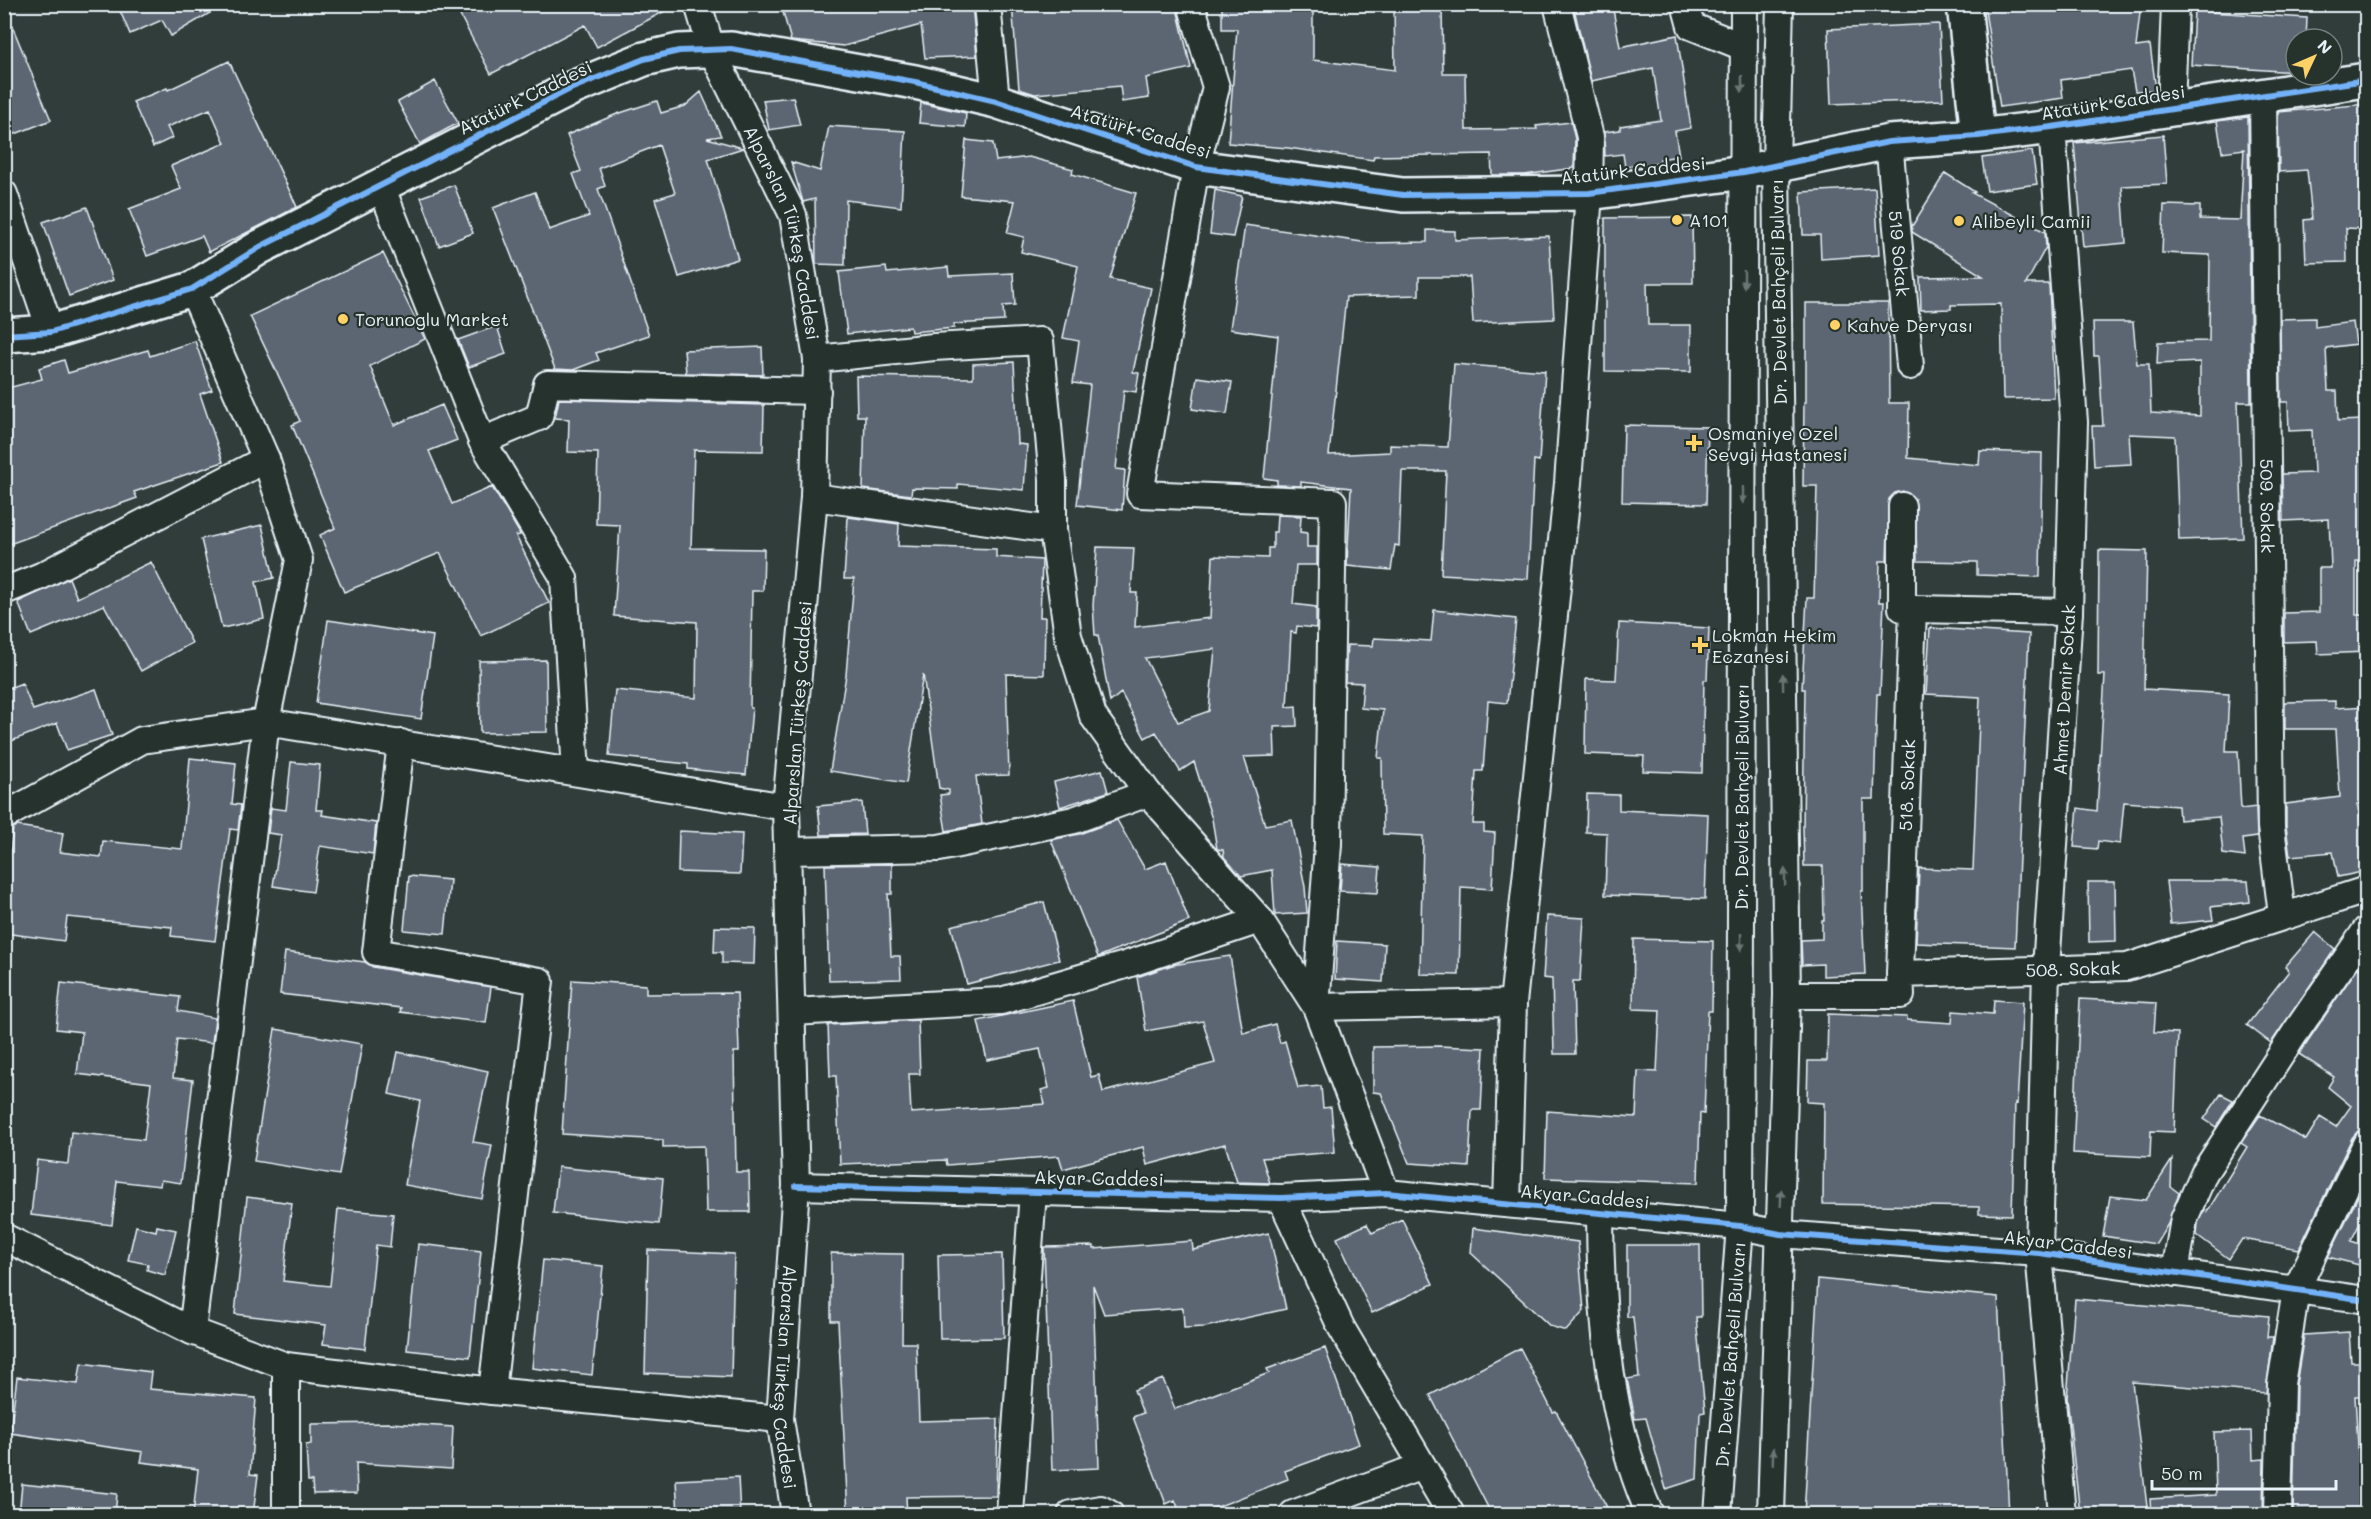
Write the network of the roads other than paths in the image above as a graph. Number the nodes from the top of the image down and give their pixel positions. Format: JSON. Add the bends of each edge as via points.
{"nodes":[{"id":1,"x":698,"y":4,"type":"edge"},
{"id":2,"x":987,"y":4,"type":"edge"},
{"id":3,"x":1191,"y":4,"type":"edge"},
{"id":4,"x":1557,"y":4,"type":"edge"},
{"id":5,"x":1685,"y":4,"type":"edge"},
{"id":6,"x":1744,"y":4,"type":"edge"},
{"id":7,"x":1780,"y":4,"type":"edge"},
{"id":8,"x":1964,"y":4,"type":"edge"},
{"id":9,"x":2175,"y":4,"type":"edge"},
{"id":10,"x":1742,"y":46,"type":"junction"},
{"id":11,"x":712,"y":51,"type":"junction"},
{"id":12,"x":2367,"y":80,"type":"edge"},
{"id":13,"x":2263,"y":96,"type":"junction"},
{"id":14,"x":996,"y":101,"type":"junction"},
{"id":15,"x":2171,"y":108,"type":"junction"},
{"id":16,"x":2052,"y":127,"type":"junction"},
{"id":17,"x":1978,"y":136,"type":"junction"},
{"id":18,"x":1889,"y":142,"type":"junction"},
{"id":19,"x":1776,"y":164,"type":"junction"},
{"id":20,"x":1196,"y":167,"type":"junction"},
{"id":21,"x":1744,"y":172,"type":"junction"},
{"id":22,"x":381,"y":186,"type":"junction"},
{"id":23,"x":1589,"y":193,"type":"junction"},
{"id":24,"x":4,"y":194,"type":"edge"},
{"id":25,"x":192,"y":288,"type":"junction"},
{"id":26,"x":51,"y":332,"type":"junction"},
{"id":27,"x":4,"y":335,"type":"edge"},
{"id":28,"x":817,"y":359,"type":"junction"},
{"id":29,"x":1910,"y":366,"type":"dead end"},
{"id":30,"x":817,"y":391,"type":"junction"},
{"id":31,"x":482,"y":441,"type":"junction"},
{"id":32,"x":266,"y":459,"type":"junction"},
{"id":33,"x":814,"y":497,"type":"junction"},
{"id":34,"x":1902,"y":506,"type":"dead end"},
{"id":35,"x":1053,"y":530,"type":"junction"},
{"id":36,"x":4,"y":591,"type":"edge"},
{"id":37,"x":1908,"y":608,"type":"junction"},
{"id":38,"x":2069,"y":612,"type":"junction"},
{"id":39,"x":266,"y":722,"type":"junction"},
{"id":40,"x":401,"y":742,"type":"junction"},
{"id":41,"x":576,"y":772,"type":"junction"},
{"id":42,"x":1148,"y":793,"type":"junction"},
{"id":43,"x":786,"y":807,"type":"junction"},
{"id":44,"x":4,"y":816,"type":"edge"},
{"id":45,"x":788,"y":851,"type":"junction"},
{"id":46,"x":2367,"y":890,"type":"edge"},
{"id":47,"x":2282,"y":915,"type":"junction"},
{"id":48,"x":1260,"y":920,"type":"junction"},
{"id":49,"x":2367,"y":930,"type":"edge"},
{"id":50,"x":2046,"y":969,"type":"junction"},
{"id":51,"x":1900,"y":974,"type":"junction"},
{"id":52,"x":1787,"y":995,"type":"junction"},
{"id":53,"x":1513,"y":1003,"type":"junction"},
{"id":54,"x":1316,"y":1007,"type":"junction"},
{"id":55,"x":792,"y":1012,"type":"junction"},
{"id":56,"x":2367,"y":1144,"type":"edge"},
{"id":57,"x":796,"y":1186,"type":"junction"},
{"id":58,"x":1033,"y":1192,"type":"junction"},
{"id":59,"x":1386,"y":1193,"type":"junction"},
{"id":60,"x":1281,"y":1198,"type":"junction"},
{"id":61,"x":1507,"y":1204,"type":"junction"},
{"id":62,"x":1600,"y":1212,"type":"junction"},
{"id":63,"x":1740,"y":1226,"type":"junction"},
{"id":64,"x":1780,"y":1234,"type":"junction"},
{"id":65,"x":4,"y":1237,"type":"edge"},
{"id":66,"x":2039,"y":1253,"type":"junction"},
{"id":67,"x":2175,"y":1273,"type":"junction"},
{"id":68,"x":2296,"y":1290,"type":"junction"},
{"id":69,"x":2367,"y":1300,"type":"edge"},
{"id":70,"x":192,"y":1331,"type":"junction"},
{"id":71,"x":286,"y":1366,"type":"junction"},
{"id":72,"x":492,"y":1391,"type":"junction"},
{"id":73,"x":780,"y":1419,"type":"junction"},
{"id":74,"x":1422,"y":1466,"type":"junction"},
{"id":75,"x":286,"y":1515,"type":"edge"},
{"id":76,"x":795,"y":1515,"type":"edge"},
{"id":77,"x":1010,"y":1515,"type":"edge"},
{"id":78,"x":1071,"y":1515,"type":"edge"},
{"id":79,"x":1110,"y":1515,"type":"edge"},
{"id":80,"x":1293,"y":1515,"type":"edge"},
{"id":81,"x":1451,"y":1515,"type":"edge"},
{"id":82,"x":1650,"y":1515,"type":"edge"},
{"id":83,"x":1718,"y":1515,"type":"edge"},
{"id":84,"x":1771,"y":1515,"type":"edge"},
{"id":85,"x":2062,"y":1515,"type":"edge"},
{"id":86,"x":2278,"y":1515,"type":"edge"}],
"edges":[{"from":1,"to":11,"type":"street","name":"Alparslan Türkeş Caddesi"},
{"from":2,"to":14,"type":"street"},
{"from":3,"to":20,"type":"street","via":[[1216,87]]},
{"from":4,"to":23,"type":"street","via":[[1590,137]]},
{"from":5,"to":10,"type":"street","via":[[1691,26]]},
{"from":6,"to":10,"type":"street","name":"Dr. Devlet Bahçeli Bulvarı"},
{"from":7,"to":19,"type":"street","name":"Dr. Devlet Bahçeli Bulvarı"},
{"from":8,"to":17,"type":"street"},
{"from":9,"to":15,"type":"street"},
{"from":10,"to":21,"type":"street","name":"Dr. Devlet Bahçeli Bulvarı","one_way":true},
{"from":11,"to":14,"type":"street","name":"Atatürk Caddesi","via":[[730,50],[915,82]]},
{"from":11,"to":22,"type":"street","name":"Atatürk Caddesi","via":[[679,51],[610,72]]},
{"from":11,"to":28,"type":"street","name":"Alparslan Türkeş Caddesi","via":[[793,214]]},
{"from":12,"to":13,"type":"street","name":"Atatürk Caddesi"},
{"from":13,"to":15,"type":"street","name":"Atatürk Caddesi"},
{"from":13,"to":47,"type":"street","name":"509. Sokak","via":[[2271,827]]},
{"from":14,"to":20,"type":"street","name":"Atatürk Caddesi"},
{"from":15,"to":16,"type":"street","name":"Atatürk Caddesi"},
{"from":16,"to":17,"type":"street","name":"Atatürk Caddesi"},
{"from":16,"to":38,"type":"street","name":"Ahmet Demir Sokak","via":[[2074,422]]},
{"from":17,"to":18,"type":"street","name":"Atatürk Caddesi"},
{"from":18,"to":19,"type":"street","name":"Atatürk Caddesi"},
{"from":18,"to":29,"type":"street","name":"519 Sokak"},
{"from":19,"to":21,"type":"street","name":"Atatürk Caddesi"},
{"from":52,"to":19,"type":"street","name":"Dr. Devlet Bahçeli Bulvarı","one_way":true},
{"from":20,"to":23,"type":"street","name":"Atatürk Caddesi","via":[[1403,195]]},
{"from":20,"to":54,"type":"street","via":[[1140,494],[1333,502],[1328,844]]},
{"from":21,"to":23,"type":"street","name":"Atatürk Caddesi"},
{"from":21,"to":63,"type":"street","name":"Dr. Devlet Bahçeli Bulvarı","one_way":true},
{"from":22,"to":25,"type":"street","name":"Atatürk Caddesi","via":[[260,247]]},
{"from":22,"to":31,"type":"street"},
{"from":23,"to":53,"type":"street","via":[[1568,483]]},
{"from":24,"to":26,"type":"street"},
{"from":25,"to":26,"type":"street","name":"Atatürk Caddesi"},
{"from":25,"to":32,"type":"street"},
{"from":26,"to":27,"type":"street","name":"Atatürk Caddesi"},
{"from":28,"to":30,"type":"street","name":"Alparslan Türkeş Caddesi"},
{"from":28,"to":35,"type":"street","via":[[1040,341],[1053,479]]},
{"from":30,"to":31,"type":"street","via":[[547,384],[539,417]]},
{"from":30,"to":33,"type":"street","name":"Alparslan Türkeş Caddesi"},
{"from":31,"to":41,"type":"street","via":[[564,578]]},
{"from":32,"to":36,"type":"street","via":[[41,576]]},
{"from":32,"to":39,"type":"street","via":[[299,560]]},
{"from":33,"to":35,"type":"street"},
{"from":33,"to":43,"type":"street","name":"Alparslan Türkeş Caddesi"},
{"from":34,"to":37,"type":"street","name":"518. Sokak"},
{"from":35,"to":42,"type":"street","via":[[1068,636],[1093,716]]},
{"from":37,"to":38,"type":"street"},
{"from":37,"to":51,"type":"street","name":"518. Sokak"},
{"from":38,"to":50,"type":"street","name":"Ahmet Demir Sokak"},
{"from":39,"to":40,"type":"street"},
{"from":39,"to":44,"type":"street","via":[[142,740]]},
{"from":39,"to":70,"type":"street"},
{"from":40,"to":41,"type":"street"},
{"from":40,"to":72,"type":"street","via":[[376,952],[540,981]]},
{"from":41,"to":43,"type":"street"},
{"from":42,"to":45,"type":"street","via":[[1074,820],[939,848]]},
{"from":42,"to":48,"type":"street"},
{"from":43,"to":45,"type":"street","name":"Alparslan Türkeş Caddesi"},
{"from":45,"to":55,"type":"street","name":"Alparslan Türkeş Caddesi"},
{"from":46,"to":47,"type":"street","name":"508. Sokak"},
{"from":47,"to":50,"type":"street","name":"508. Sokak","via":[[2127,967]]},
{"from":48,"to":54,"type":"street"},
{"from":48,"to":55,"type":"street","via":[[1001,1001]]},
{"from":49,"to":67,"type":"street","via":[[2204,1173],[2184,1218]]},
{"from":50,"to":51,"type":"street","name":"508. Sokak"},
{"from":50,"to":66,"type":"street","name":"Ahmet Demir Sokak"},
{"from":51,"to":52,"type":"street","via":[[1901,995]]},
{"from":64,"to":52,"type":"street","name":"Dr. Devlet Bahçeli Bulvarı","one_way":true},
{"from":53,"to":54,"type":"street"},
{"from":53,"to":61,"type":"street"},
{"from":54,"to":59,"type":"street"},
{"from":55,"to":57,"type":"street","name":"Alparslan Türkeş Caddesi"},
{"from":56,"to":68,"type":"street"},
{"from":57,"to":58,"type":"street","name":"Akyar Caddesi"},
{"from":57,"to":73,"type":"street","name":"Alparslan Türkeş Caddesi"},
{"from":58,"to":60,"type":"street","name":"Akyar Caddesi"},
{"from":58,"to":77,"type":"street"},
{"from":59,"to":60,"type":"street","name":"Akyar Caddesi"},
{"from":59,"to":61,"type":"street","name":"Akyar Caddesi"},
{"from":60,"to":74,"type":"street","via":[[1341,1327]]},
{"from":61,"to":62,"type":"street","name":"Akyar Caddesi"},
{"from":62,"to":63,"type":"street","name":"Akyar Caddesi"},
{"from":62,"to":82,"type":"street","via":[[1600,1279],[1615,1390],[1634,1480]]},
{"from":63,"to":64,"type":"street","name":"Akyar Caddesi"},
{"from":63,"to":83,"type":"street","name":"Dr. Devlet Bahçeli Bulvarı"},
{"from":64,"to":66,"type":"street","name":"Akyar Caddesi"},
{"from":84,"to":64,"type":"street","name":"Dr. Devlet Bahçeli Bulvarı","one_way":true},
{"from":65,"to":70,"type":"street"},
{"from":66,"to":67,"type":"street","name":"Akyar Caddesi"},
{"from":66,"to":85,"type":"street","name":"Ahmet Demir Sokak"},
{"from":67,"to":68,"type":"street","name":"Akyar Caddesi"},
{"from":68,"to":69,"type":"street","name":"Akyar Caddesi"},
{"from":68,"to":86,"type":"street","via":[[2281,1384]]},
{"from":70,"to":71,"type":"street"},
{"from":71,"to":72,"type":"street"},
{"from":71,"to":75,"type":"street"},
{"from":72,"to":73,"type":"street"},
{"from":73,"to":76,"type":"street","name":"Alparslan Türkeş Caddesi"},
{"from":74,"to":80,"type":"street"},
{"from":74,"to":81,"type":"street"},
{"from":78,"to":79,"type":"street","via":[[1101,1509]]}]}
